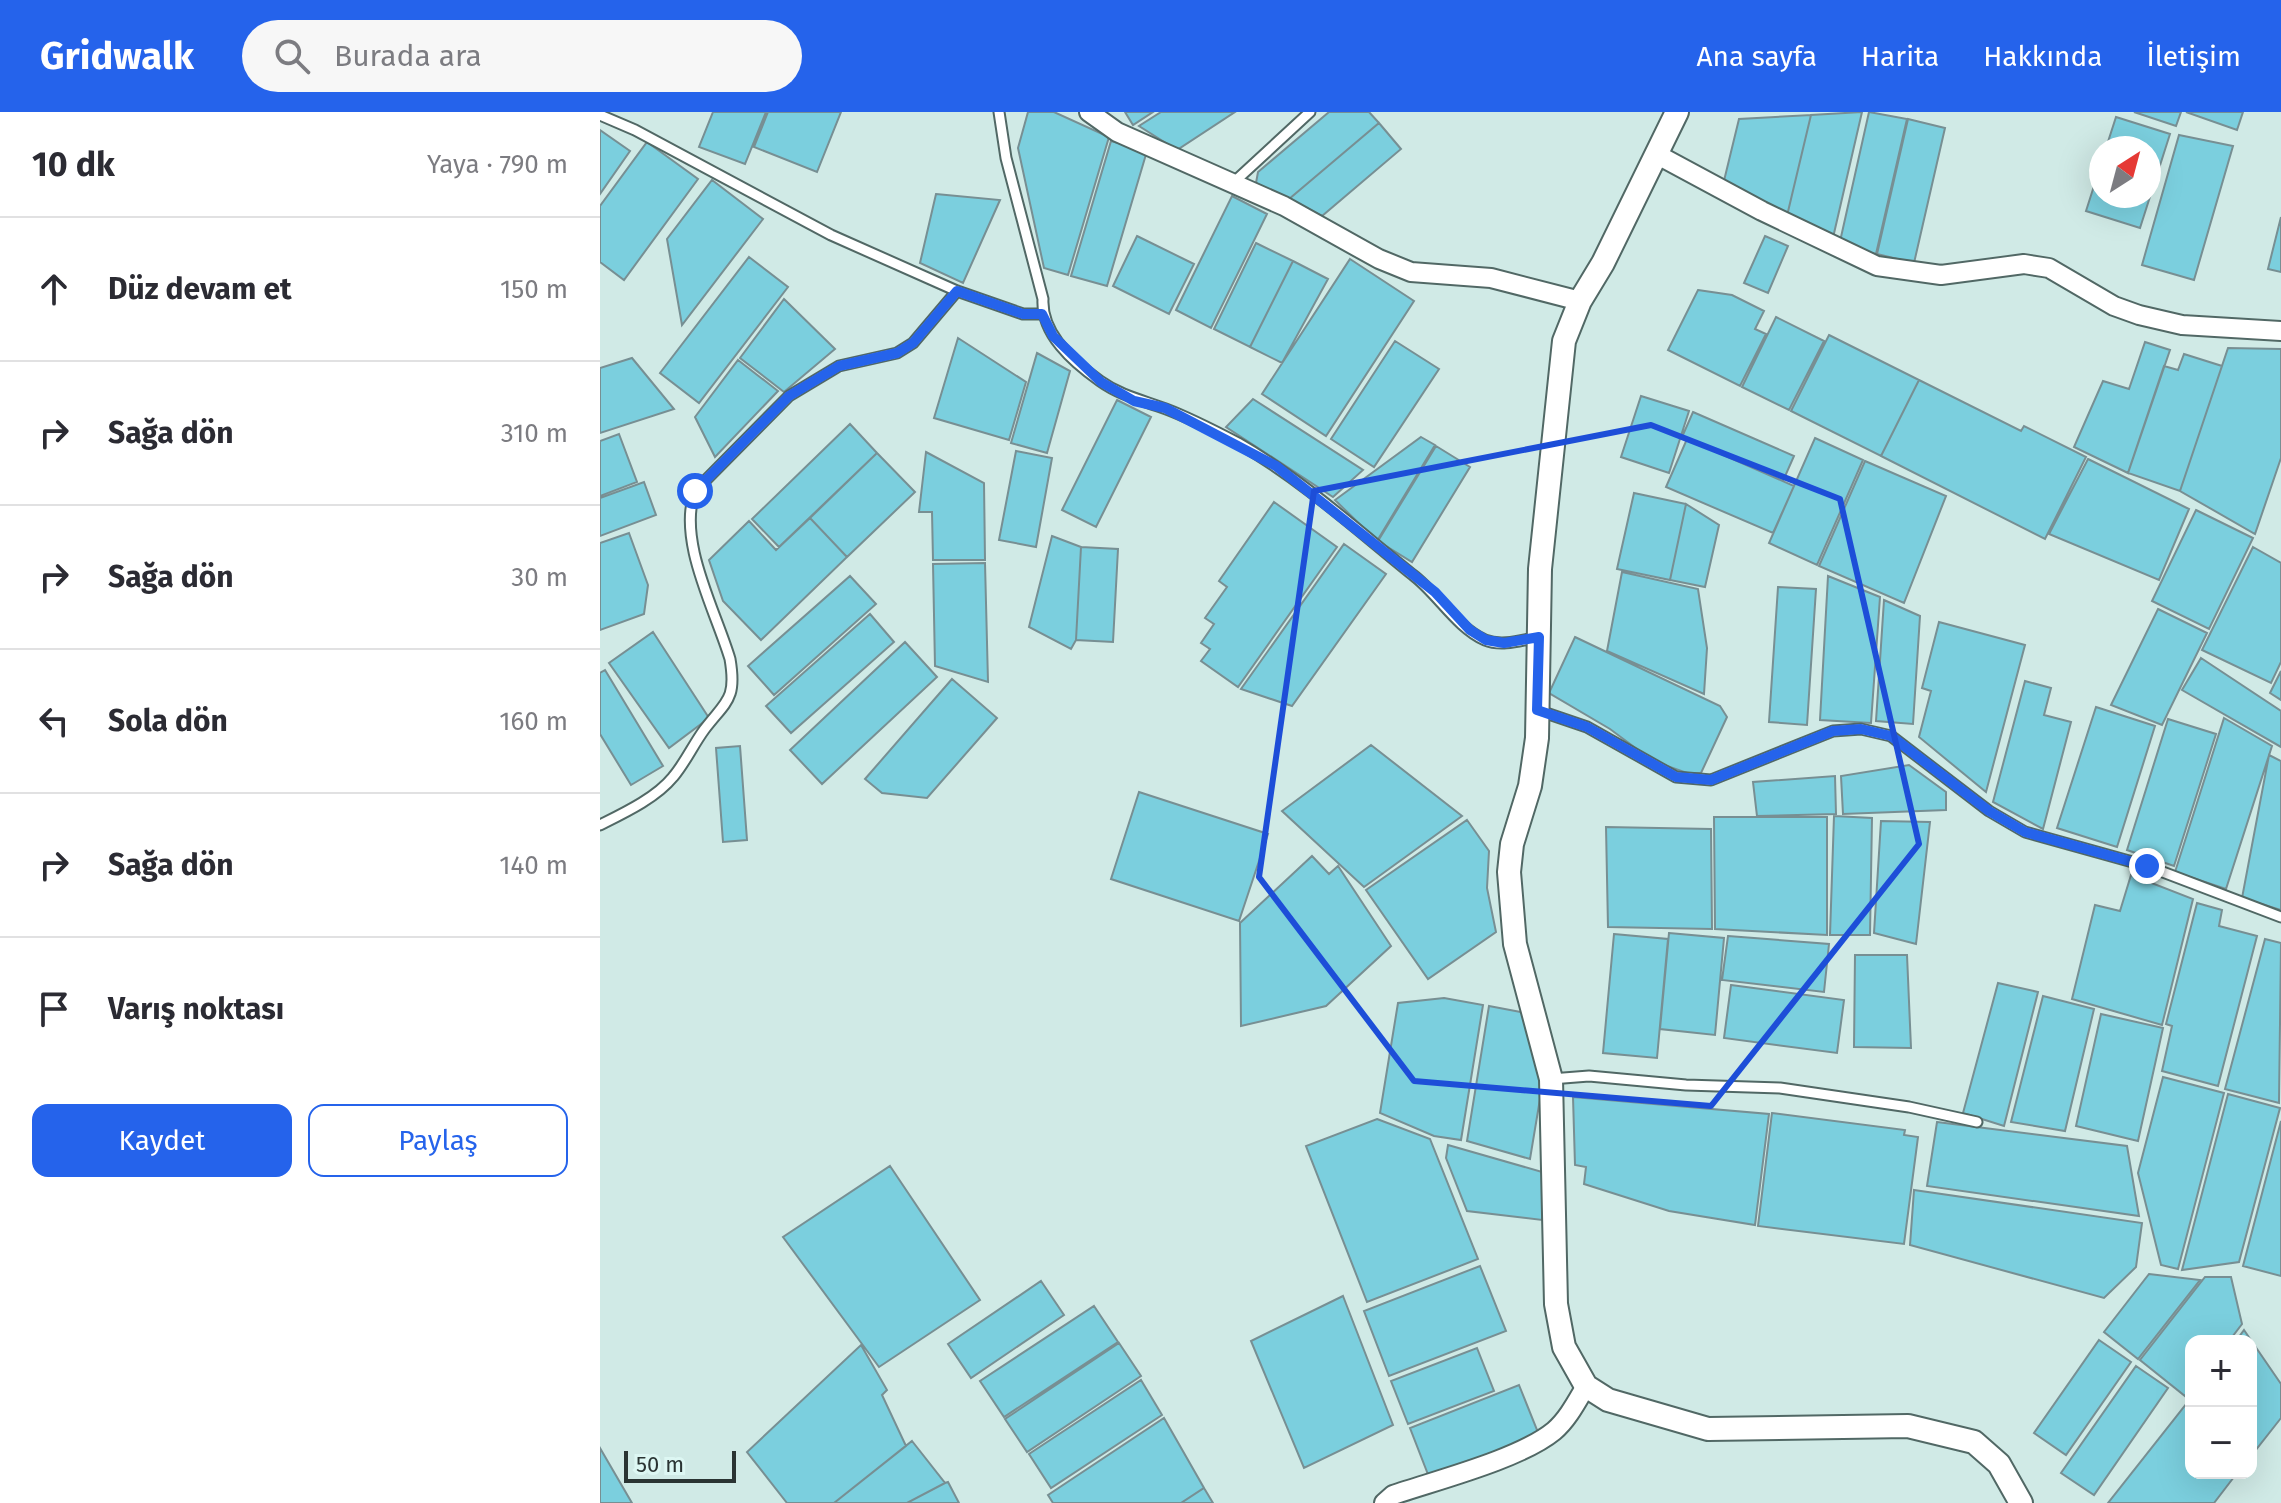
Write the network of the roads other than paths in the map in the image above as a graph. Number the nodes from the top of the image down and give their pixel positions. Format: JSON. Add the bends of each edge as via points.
{"nodes":[{"id":1,"x":999,"y":112,"type":"edge"},
{"id":2,"x":1089,"y":112,"type":"edge"},
{"id":3,"x":1310,"y":112,"type":"edge"},
{"id":4,"x":1677,"y":112,"type":"edge"},
{"id":5,"x":600,"y":115,"type":"edge"},
{"id":6,"x":1656,"y":154,"type":"junction"},
{"id":7,"x":1233,"y":183,"type":"junction"},
{"id":8,"x":957,"y":291,"type":"junction"},
{"id":9,"x":1580,"y":301,"type":"junction"},
{"id":10,"x":1042,"y":314,"type":"junction"},
{"id":11,"x":2281,"y":331,"type":"edge"},
{"id":12,"x":1539,"y":637,"type":"junction"},
{"id":13,"x":1537,"y":710,"type":"junction"},
{"id":14,"x":600,"y":825,"type":"edge"},
{"id":15,"x":2281,"y":917,"type":"edge"},
{"id":16,"x":1551,"y":1079,"type":"junction"},
{"id":17,"x":1977,"y":1122,"type":"dead end"},
{"id":18,"x":1586,"y":1386,"type":"junction"},
{"id":19,"x":1384,"y":1503,"type":"edge"},
{"id":20,"x":2021,"y":1503,"type":"edge"}],
"edges":[{"from":1,"to":10,"type":"lane","via":[[1043,299]]},
{"from":2,"to":7,"type":"street","via":[[1117,132]]},
{"from":3,"to":7,"type":"lane"},
{"from":4,"to":6,"type":"street"},
{"from":5,"to":8,"type":"lane","via":[[831,235]]},
{"from":6,"to":9,"type":"street"},
{"from":6,"to":11,"type":"street","via":[[1877,266],[1941,275],[2024,264],[2049,268],[2139,315],[2182,325]]},
{"from":7,"to":9,"type":"street","via":[[1411,272],[1491,278]]},
{"from":8,"to":10,"type":"lane","via":[[1023,314]]},
{"from":8,"to":14,"type":"lane","via":[[913,343],[897,353],[839,366],[789,396],[695,491],[688,512],[691,542],[730,659],[730,693],[723,712],[705,729],[672,779]]},
{"from":9,"to":12,"type":"street","via":[[1564,341],[1540,569]]},
{"from":10,"to":12,"type":"lane","via":[[1053,336],[1101,382],[1134,401],[1180,415],[1276,466],[1435,592],[1478,635],[1504,643]]},
{"from":12,"to":13,"type":"street"},
{"from":13,"to":15,"type":"lane","via":[[1587,727],[1676,777],[1711,780],[1833,731],[1861,729],[1891,736],[2025,832],[2147,866]]},
{"from":13,"to":16,"type":"street","via":[[1530,786],[1509,872],[1515,944]]},
{"from":16,"to":17,"type":"lane","via":[[1589,1076],[1780,1088]]},
{"from":16,"to":18,"type":"street","via":[[1556,1304],[1564,1347]]},
{"from":18,"to":19,"type":"street","via":[[1553,1432],[1521,1450],[1393,1495]]},
{"from":18,"to":20,"type":"street","via":[[1608,1400],[1708,1429],[1908,1426],[1952,1436],[1984,1449]]}]}
